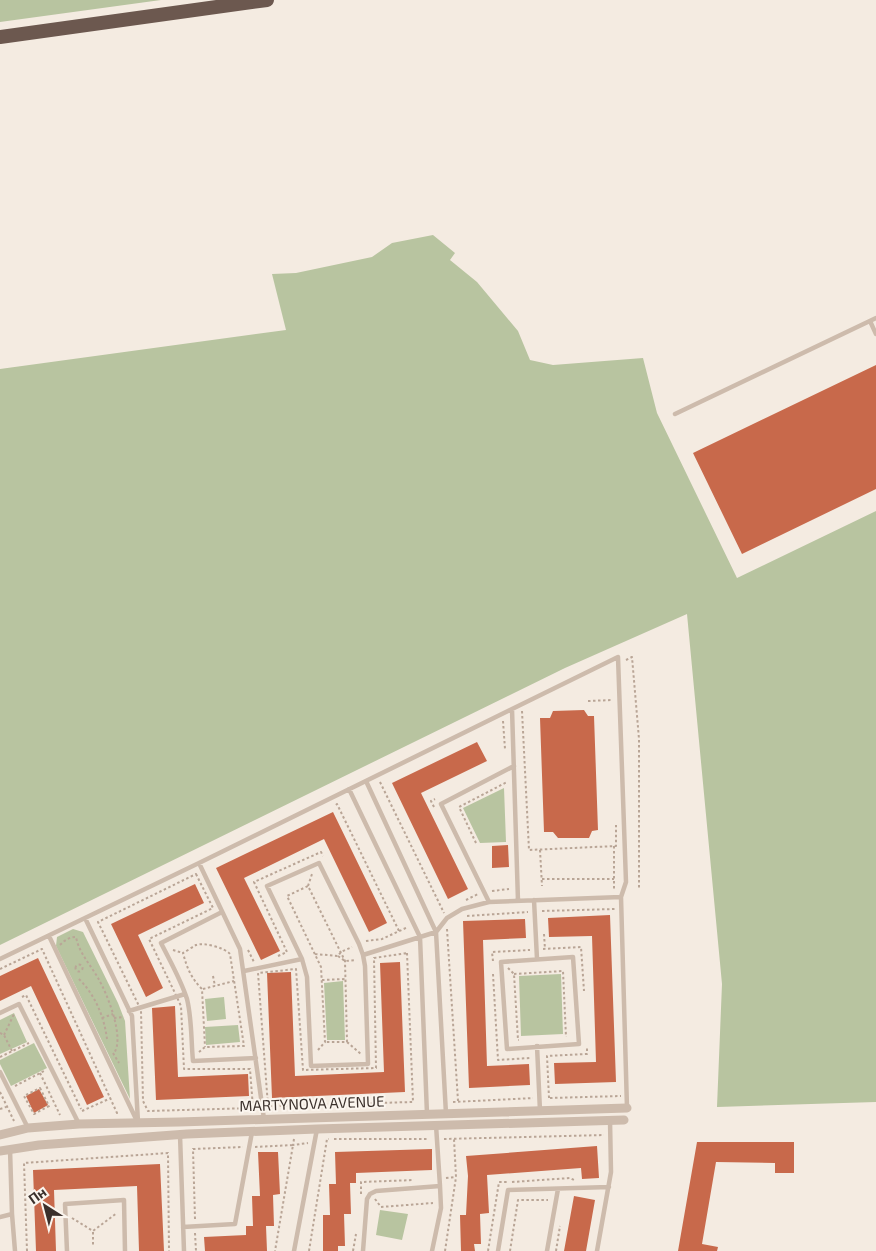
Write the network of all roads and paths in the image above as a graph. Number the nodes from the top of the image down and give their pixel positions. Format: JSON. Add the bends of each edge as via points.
{"nodes":[{"id":1,"x":267,"y":0,"type":"edge"},
{"id":2,"x":0,"y":37,"type":"edge"},
{"id":3,"x":876,"y":318,"type":"edge"},
{"id":4,"x":870,"y":321,"type":"junction"},
{"id":5,"x":876,"y":334,"type":"edge"},
{"id":6,"x":675,"y":414,"type":"dead end"},
{"id":7,"x":618,"y":665,"type":"junction"},
{"id":8,"x":512,"y":709,"type":"junction"},
{"id":9,"x":512,"y":715,"type":"junction"},
{"id":10,"x":514,"y":766,"type":"junction"},
{"id":11,"x":506,"y":770,"type":"junction"},
{"id":12,"x":366,"y":781,"type":"junction"},
{"id":13,"x":380,"y":782,"type":"dead end"},
{"id":14,"x":369,"y":788,"type":"junction"},
{"id":15,"x":349,"y":789,"type":"junction"},
{"id":16,"x":440,"y":797,"type":"dead end"},
{"id":17,"x":328,"y":808,"type":"dead end"},
{"id":18,"x":435,"y":810,"type":"dead end"},
{"id":19,"x":616,"y":826,"type":"dead end"},
{"id":20,"x":476,"y":843,"type":"dead end"},
{"id":21,"x":540,"y":850,"type":"junction"},
{"id":22,"x":325,"y":860,"type":"dead end"},
{"id":23,"x":199,"y":863,"type":"junction"},
{"id":24,"x":315,"y":865,"type":"junction"},
{"id":25,"x":614,"y":878,"type":"dead end"},
{"id":26,"x":542,"y":879,"type":"junction"},
{"id":27,"x":308,"y":886,"type":"junction"},
{"id":28,"x":542,"y":886,"type":"dead end"},
{"id":29,"x":639,"y":888,"type":"dead end"},
{"id":30,"x":511,"y":889,"type":"dead end"},
{"id":31,"x":484,"y":891,"type":"junction"},
{"id":32,"x":621,"y":897,"type":"junction"},
{"id":33,"x":534,"y":900,"type":"junction"},
{"id":34,"x":518,"y":901,"type":"junction"},
{"id":35,"x":489,"y":902,"type":"junction"},
{"id":36,"x":460,"y":903,"type":"dead end"},
{"id":37,"x":443,"y":911,"type":"dead end"},
{"id":38,"x":222,"y":912,"type":"junction"},
{"id":39,"x":85,"y":918,"type":"junction"},
{"id":40,"x":429,"y":918,"type":"junction"},
{"id":41,"x":414,"y":924,"type":"junction"},
{"id":42,"x":399,"y":931,"type":"junction"},
{"id":43,"x":436,"y":932,"type":"junction"},
{"id":44,"x":49,"y":936,"type":"junction"},
{"id":45,"x":420,"y":937,"type":"junction"},
{"id":46,"x":366,"y":942,"type":"dead end"},
{"id":47,"x":359,"y":944,"type":"junction"},
{"id":48,"x":60,"y":945,"type":"dead end"},
{"id":49,"x":247,"y":947,"type":"dead end"},
{"id":50,"x":536,"y":950,"type":"junction"},
{"id":51,"x":340,"y":952,"type":"junction"},
{"id":52,"x":315,"y":954,"type":"junction"},
{"id":53,"x":338,"y":956,"type":"junction"},
{"id":54,"x":363,"y":957,"type":"junction"},
{"id":55,"x":271,"y":958,"type":"dead end"},
{"id":56,"x":0,"y":959,"type":"edge"},
{"id":57,"x":302,"y":959,"type":"junction"},
{"id":58,"x":537,"y":959,"type":"junction"},
{"id":59,"x":345,"y":961,"type":"junction"},
{"id":60,"x":493,"y":962,"type":"dead end"},
{"id":61,"x":256,"y":965,"type":"dead end"},
{"id":62,"x":0,"y":969,"type":"edge"},
{"id":63,"x":244,"y":971,"type":"junction"},
{"id":64,"x":493,"y":972,"type":"dead end"},
{"id":65,"x":213,"y":976,"type":"dead end"},
{"id":66,"x":77,"y":978,"type":"dead end"},
{"id":67,"x":345,"y":979,"type":"junction"},
{"id":68,"x":234,"y":980,"type":"junction"},
{"id":69,"x":322,"y":980,"type":"junction"},
{"id":70,"x":216,"y":986,"type":"junction"},
{"id":71,"x":202,"y":989,"type":"junction"},
{"id":72,"x":185,"y":994,"type":"junction"},
{"id":73,"x":584,"y":995,"type":"dead end"},
{"id":74,"x":129,"y":1011,"type":"junction"},
{"id":75,"x":0,"y":1013,"type":"edge"},
{"id":76,"x":113,"y":1014,"type":"junction"},
{"id":77,"x":132,"y":1016,"type":"junction"},
{"id":78,"x":102,"y":1018,"type":"junction"},
{"id":79,"x":114,"y":1018,"type":"junction"},
{"id":80,"x":0,"y":1033,"type":"edge"},
{"id":81,"x":566,"y":1037,"type":"dead end"},
{"id":82,"x":37,"y":1039,"type":"junction"},
{"id":83,"x":106,"y":1039,"type":"dead end"},
{"id":84,"x":518,"y":1040,"type":"dead end"},
{"id":85,"x":347,"y":1042,"type":"junction"},
{"id":86,"x":587,"y":1044,"type":"dead end"},
{"id":87,"x":537,"y":1046,"type":"junction"},
{"id":88,"x":12,"y":1051,"type":"junction"},
{"id":89,"x":110,"y":1052,"type":"dead end"},
{"id":90,"x":114,"y":1053,"type":"junction"},
{"id":91,"x":0,"y":1057,"type":"edge"},
{"id":92,"x":256,"y":1058,"type":"junction"},
{"id":93,"x":531,"y":1058,"type":"dead end"},
{"id":94,"x":368,"y":1060,"type":"junction"},
{"id":95,"x":119,"y":1063,"type":"dead end"},
{"id":96,"x":51,"y":1068,"type":"junction"},
{"id":97,"x":0,"y":1072,"type":"edge"},
{"id":98,"x":40,"y":1073,"type":"junction"},
{"id":99,"x":8,"y":1089,"type":"junction"},
{"id":100,"x":0,"y":1092,"type":"edge"},
{"id":101,"x":51,"y":1095,"type":"junction"},
{"id":102,"x":621,"y":1096,"type":"dead end"},
{"id":103,"x":45,"y":1098,"type":"junction"},
{"id":104,"x":110,"y":1098,"type":"junction"},
{"id":105,"x":539,"y":1098,"type":"junction"},
{"id":106,"x":413,"y":1102,"type":"junction"},
{"id":107,"x":445,"y":1102,"type":"junction"},
{"id":108,"x":427,"y":1103,"type":"junction"},
{"id":109,"x":6,"y":1106,"type":"dead end"},
{"id":110,"x":626,"y":1108,"type":"joint"},
{"id":111,"x":0,"y":1109,"type":"edge"},
{"id":112,"x":82,"y":1111,"type":"dead end"},
{"id":113,"x":540,"y":1111,"type":"junction"},
{"id":114,"x":109,"y":1114,"type":"dead end"},
{"id":115,"x":436,"y":1114,"type":"junction"},
{"id":116,"x":320,"y":1117,"type":"junction"},
{"id":117,"x":264,"y":1119,"type":"junction"},
{"id":118,"x":77,"y":1120,"type":"junction"},
{"id":119,"x":610,"y":1120,"type":"junction"},
{"id":120,"x":624,"y":1120,"type":"dead end"},
{"id":121,"x":14,"y":1121,"type":"dead end"},
{"id":122,"x":138,"y":1122,"type":"junction"},
{"id":123,"x":179,"y":1122,"type":"junction"},
{"id":124,"x":436,"y":1126,"type":"junction"},
{"id":125,"x":28,"y":1128,"type":"junction"},
{"id":126,"x":317,"y":1129,"type":"junction"},
{"id":127,"x":252,"y":1132,"type":"junction"},
{"id":128,"x":0,"y":1134,"type":"edge"},
{"id":129,"x":180,"y":1135,"type":"junction"},
{"id":130,"x":454,"y":1139,"type":"dead end"},
{"id":131,"x":80,"y":1142,"type":"junction"},
{"id":132,"x":5,"y":1150,"type":"edge"},
{"id":133,"x":361,"y":1182,"type":"dead end"},
{"id":134,"x":440,"y":1186,"type":"junction"},
{"id":135,"x":609,"y":1187,"type":"junction"},
{"id":136,"x":558,"y":1189,"type":"junction"},
{"id":137,"x":370,"y":1194,"type":"junction"},
{"id":138,"x":549,"y":1200,"type":"dead end"},
{"id":139,"x":434,"y":1203,"type":"dead end"},
{"id":140,"x":124,"y":1207,"type":"junction"},
{"id":141,"x":12,"y":1214,"type":"junction"},
{"id":142,"x":66,"y":1214,"type":"junction"},
{"id":143,"x":0,"y":1217,"type":"edge"},
{"id":144,"x":183,"y":1227,"type":"junction"},
{"id":145,"x":93,"y":1232,"type":"junction"},
{"id":146,"x":93,"y":1247,"type":"dead end"},
{"id":147,"x":15,"y":1251,"type":"edge"},
{"id":148,"x":26,"y":1251,"type":"edge"},
{"id":149,"x":68,"y":1251,"type":"edge"},
{"id":150,"x":126,"y":1251,"type":"edge"},
{"id":151,"x":169,"y":1251,"type":"edge"},
{"id":152,"x":184,"y":1251,"type":"edge"},
{"id":153,"x":294,"y":1251,"type":"edge"},
{"id":154,"x":363,"y":1251,"type":"edge"},
{"id":155,"x":432,"y":1251,"type":"edge"},
{"id":156,"x":445,"y":1251,"type":"edge"},
{"id":157,"x":498,"y":1251,"type":"edge"},
{"id":158,"x":510,"y":1251,"type":"edge"},
{"id":159,"x":547,"y":1251,"type":"edge"},
{"id":160,"x":597,"y":1251,"type":"edge"}],
"edges":[{"from":1,"to":2,"type":"highway"},
{"from":3,"to":4,"type":"lane"},
{"from":4,"to":5,"type":"lane"},
{"from":4,"to":6,"type":"lane"},
{"from":7,"to":8,"type":"lane","via":[[618,657]]},
{"from":7,"to":29,"type":"path","via":[[632,657],[639,738]]},
{"from":7,"to":32,"type":"lane","via":[[626,882]]},
{"from":8,"to":9,"type":"lane"},
{"from":8,"to":12,"type":"lane"},
{"from":9,"to":10,"type":"lane"},
{"from":9,"to":11,"type":"path","via":[[503,719]]},
{"from":9,"to":21,"type":"path","via":[[522,710],[529,850]]},
{"from":10,"to":11,"type":"lane"},
{"from":10,"to":34,"type":"lane"},
{"from":11,"to":20,"type":"path","via":[[507,782],[459,807]]},
{"from":11,"to":31,"type":"lane","via":[[441,804]]},
{"from":12,"to":14,"type":"lane"},
{"from":12,"to":15,"type":"lane"},
{"from":13,"to":14,"type":"path"},
{"from":14,"to":40,"type":"lane"},
{"from":15,"to":23,"type":"lane"},
{"from":15,"to":41,"type":"lane"},
{"from":16,"to":18,"type":"path","via":[[431,801]]},
{"from":17,"to":42,"type":"path","via":[[337,804]]},
{"from":19,"to":21,"type":"path","via":[[616,846]]},
{"from":21,"to":26,"type":"path"},
{"from":22,"to":55,"type":"path","via":[[321,852],[254,882],[287,952]]},
{"from":23,"to":38,"type":"lane"},
{"from":23,"to":39,"type":"lane"},
{"from":24,"to":27,"type":"path"},
{"from":24,"to":47,"type":"lane","via":[[319,863]]},
{"from":24,"to":57,"type":"lane","via":[[267,886]]},
{"from":25,"to":26,"type":"path"},
{"from":26,"to":28,"type":"path"},
{"from":27,"to":51,"type":"path"},
{"from":27,"to":52,"type":"path","via":[[287,896]]},
{"from":30,"to":31,"type":"path"},
{"from":31,"to":35,"type":"lane"},
{"from":31,"to":36,"type":"path"},
{"from":32,"to":33,"type":"lane"},
{"from":32,"to":110,"type":"lane"},
{"from":33,"to":34,"type":"lane"},
{"from":33,"to":50,"type":"lane"},
{"from":34,"to":35,"type":"lane"},
{"from":35,"to":43,"type":"lane","via":[[462,909],[446,918]]},
{"from":37,"to":40,"type":"path"},
{"from":38,"to":63,"type":"lane","via":[[240,949]]},
{"from":38,"to":72,"type":"lane","via":[[161,943]]},
{"from":39,"to":44,"type":"lane"},
{"from":39,"to":74,"type":"lane"},
{"from":40,"to":43,"type":"lane"},
{"from":41,"to":42,"type":"path"},
{"from":41,"to":45,"type":"lane"},
{"from":42,"to":46,"type":"path"},
{"from":43,"to":45,"type":"lane"},
{"from":43,"to":107,"type":"lane"},
{"from":44,"to":56,"type":"lane"},
{"from":44,"to":122,"type":"lane"},
{"from":45,"to":54,"type":"lane"},
{"from":45,"to":108,"type":"lane"},
{"from":47,"to":51,"type":"path"},
{"from":47,"to":54,"type":"lane"},
{"from":48,"to":76,"type":"path","via":[[66,939],[76,937],[81,953],[99,979]]},
{"from":49,"to":61,"type":"path"},
{"from":50,"to":58,"type":"lane"},
{"from":50,"to":60,"type":"path","via":[[492,952]]},
{"from":50,"to":73,"type":"path","via":[[581,947]]},
{"from":51,"to":53,"type":"path"},
{"from":51,"to":59,"type":"path"},
{"from":52,"to":53,"type":"path"},
{"from":52,"to":69,"type":"path","via":[[322,967]]},
{"from":53,"to":59,"type":"path"},
{"from":54,"to":59,"type":"path"},
{"from":54,"to":94,"type":"lane"},
{"from":57,"to":63,"type":"lane"},
{"from":57,"to":94,"type":"lane","via":[[307,977],[311,1066],[368,1064]]},
{"from":58,"to":87,"type":"lane","via":[[501,962],[507,1049]]},
{"from":58,"to":87,"type":"lane","via":[[573,957],[579,1044]]},
{"from":59,"to":67,"type":"path"},
{"from":62,"to":104,"type":"path","via":[[42,949]]},
{"from":63,"to":92,"type":"lane"},
{"from":64,"to":93,"type":"path","via":[[498,1060]]},
{"from":65,"to":70,"type":"path"},
{"from":66,"to":78,"type":"path","via":[[96,1000]]},
{"from":67,"to":69,"type":"path"},
{"from":67,"to":85,"type":"path"},
{"from":68,"to":70,"type":"path"},
{"from":68,"to":71,"type":"path","via":[[227,950],[197,944],[182,953],[194,980]]},
{"from":68,"to":71,"type":"path","via":[[244,1046],[205,1047]]},
{"from":69,"to":85,"type":"path","via":[[325,1042]]},
{"from":70,"to":71,"type":"path"},
{"from":72,"to":74,"type":"lane"},
{"from":72,"to":92,"type":"lane","via":[[193,1061]]},
{"from":74,"to":77,"type":"lane"},
{"from":75,"to":82,"type":"lane","via":[[19,1004]]},
{"from":76,"to":78,"type":"path"},
{"from":76,"to":79,"type":"path"},
{"from":77,"to":79,"type":"path"},
{"from":77,"to":122,"type":"lane"},
{"from":78,"to":83,"type":"path"},
{"from":79,"to":90,"type":"path","via":[[118,1044]]},
{"from":80,"to":88,"type":"path"},
{"from":81,"to":84,"type":"path","via":[[563,972],[514,974]]},
{"from":82,"to":88,"type":"path"},
{"from":82,"to":96,"type":"lane"},
{"from":85,"to":94,"type":"path"},
{"from":86,"to":102,"type":"path","via":[[587,1054],[547,1056],[549,1098]]},
{"from":87,"to":105,"type":"lane"},
{"from":88,"to":91,"type":"path"},
{"from":89,"to":90,"type":"path"},
{"from":90,"to":95,"type":"path"},
{"from":92,"to":117,"type":"lane"},
{"from":96,"to":98,"type":"path"},
{"from":96,"to":118,"type":"lane"},
{"from":97,"to":99,"type":"lane"},
{"from":98,"to":99,"type":"path"},
{"from":98,"to":101,"type":"path"},
{"from":99,"to":125,"type":"lane"},
{"from":100,"to":121,"type":"path"},
{"from":101,"to":103,"type":"path"},
{"from":101,"to":118,"type":"path","via":[[61,1117]]},
{"from":103,"to":103,"type":"path","via":[[40,1088],[24,1096],[34,1114],[50,1106]]},
{"from":104,"to":112,"type":"path"},
{"from":104,"to":114,"type":"path","via":[[117,1113]]},
{"from":105,"to":107,"type":"path"},
{"from":105,"to":113,"type":"lane"},
{"from":106,"to":106,"type":"path","via":[[407,953],[374,958],[376,1068],[303,1070],[296,969],[258,974],[268,1106]]},
{"from":106,"to":108,"type":"path"},
{"from":107,"to":115,"type":"lane"},
{"from":108,"to":115,"type":"lane"},
{"from":109,"to":111,"type":"path"},
{"from":110,"to":113,"type":"street","name":"MARTYNOVA AVENUE"},
{"from":113,"to":115,"type":"street","name":"MARTYNOVA AVENUE"},
{"from":115,"to":116,"type":"street","name":"MARTYNOVA AVENUE"},
{"from":115,"to":124,"type":"street"},
{"from":116,"to":117,"type":"street","name":"MARTYNOVA AVENUE"},
{"from":116,"to":126,"type":"street"},
{"from":117,"to":123,"type":"street","name":"MARTYNOVA AVENUE"},
{"from":118,"to":122,"type":"street","name":"MARTYNOVA AVENUE"},
{"from":118,"to":125,"type":"street","name":"MARTYNOVA AVENUE"},
{"from":118,"to":131,"type":"street"},
{"from":119,"to":120,"type":"street","name":"MARTYNOVA AVENUE"},
{"from":119,"to":124,"type":"street","name":"MARTYNOVA AVENUE"},
{"from":119,"to":135,"type":"lane"},
{"from":122,"to":123,"type":"street","name":"MARTYNOVA AVENUE"},
{"from":123,"to":129,"type":"street"},
{"from":124,"to":126,"type":"street","name":"MARTYNOVA AVENUE"},
{"from":124,"to":134,"type":"lane"},
{"from":125,"to":128,"type":"street","name":"MARTYNOVA AVENUE"},
{"from":126,"to":127,"type":"street","name":"MARTYNOVA AVENUE"},
{"from":126,"to":153,"type":"lane"},
{"from":127,"to":129,"type":"street","name":"MARTYNOVA AVENUE"},
{"from":127,"to":144,"type":"lane","via":[[235,1224]]},
{"from":129,"to":131,"type":"street","name":"MARTYNOVA AVENUE"},
{"from":129,"to":144,"type":"lane"},
{"from":130,"to":156,"type":"path","via":[[456,1178]]},
{"from":131,"to":132,"type":"street","name":"MARTYNOVA AVENUE"},
{"from":132,"to":141,"type":"lane"},
{"from":133,"to":137,"type":"path"},
{"from":134,"to":137,"type":"lane"},
{"from":134,"to":155,"type":"lane","via":[[440,1208]]},
{"from":135,"to":136,"type":"lane"},
{"from":135,"to":160,"type":"lane"},
{"from":136,"to":157,"type":"lane","via":[[508,1190]]},
{"from":136,"to":159,"type":"lane"},
{"from":137,"to":139,"type":"path","via":[[381,1207]]},
{"from":137,"to":154,"type":"lane"},
{"from":138,"to":158,"type":"path","via":[[518,1200]]},
{"from":140,"to":142,"type":"lane","via":[[124,1200],[65,1204]]},
{"from":140,"to":145,"type":"path"},
{"from":140,"to":150,"type":"lane"},
{"from":141,"to":143,"type":"lane"},
{"from":141,"to":147,"type":"lane"},
{"from":142,"to":145,"type":"path"},
{"from":142,"to":149,"type":"lane"},
{"from":144,"to":152,"type":"lane"},
{"from":145,"to":146,"type":"path"},
{"from":148,"to":151,"type":"path","via":[[24,1163],[168,1153]]}]}
